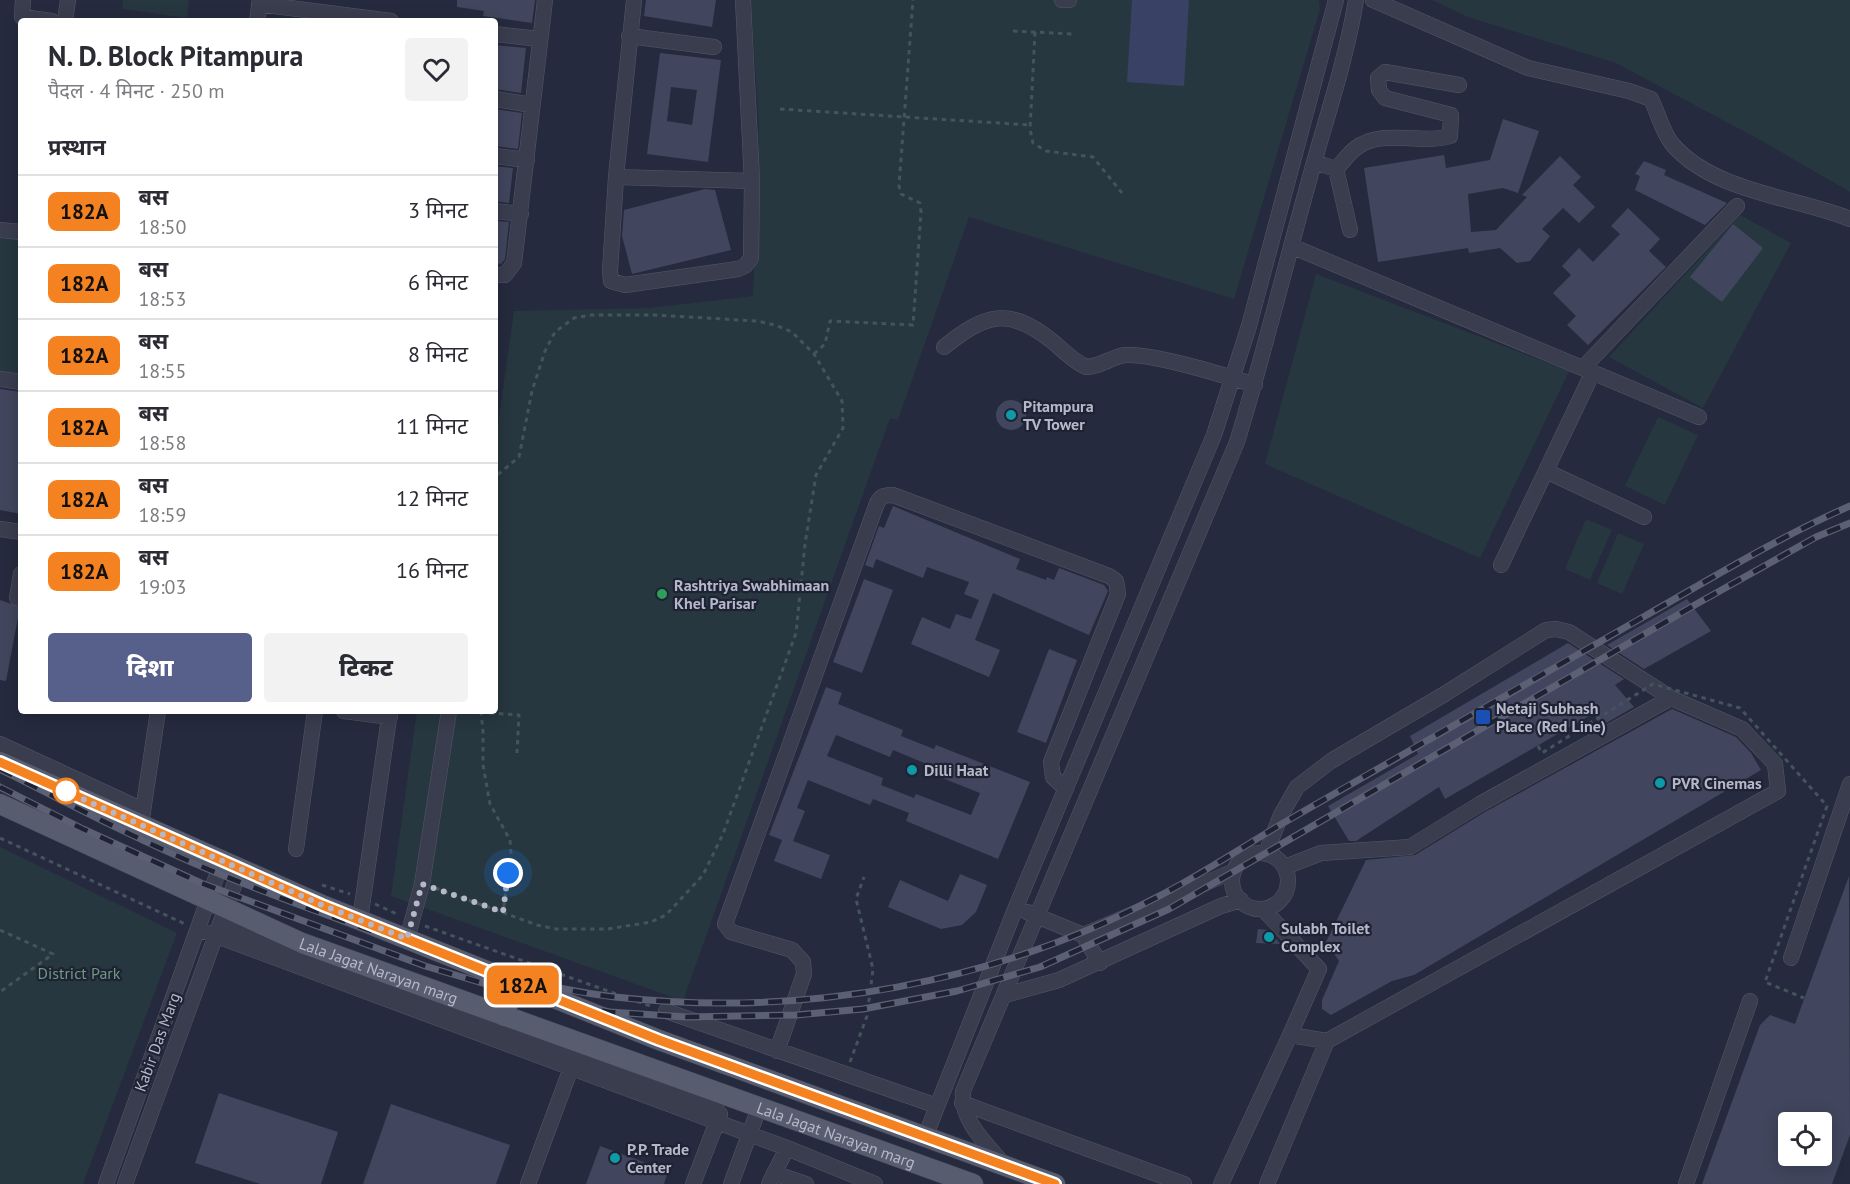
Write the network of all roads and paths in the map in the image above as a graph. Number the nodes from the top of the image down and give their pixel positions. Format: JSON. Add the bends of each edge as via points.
{"nodes":[{"id":1,"x":23,"y":0,"type":"edge"},
{"id":2,"x":68,"y":0,"type":"edge"},
{"id":3,"x":545,"y":0,"type":"edge"},
{"id":4,"x":634,"y":0,"type":"edge"},
{"id":5,"x":743,"y":0,"type":"edge"},
{"id":6,"x":913,"y":0,"type":"edge"},
{"id":7,"x":1062,"y":0,"type":"edge"},
{"id":8,"x":1069,"y":0,"type":"edge"},
{"id":9,"x":1336,"y":0,"type":"edge"},
{"id":10,"x":1356,"y":0,"type":"edge"},
{"id":11,"x":1373,"y":0,"type":"edge"},
{"id":12,"x":260,"y":2,"type":"edge"},
{"id":13,"x":330,"y":11,"type":"edge"},
{"id":14,"x":30,"y":18,"type":"edge"},
{"id":15,"x":65,"y":18,"type":"edge"},
{"id":16,"x":257,"y":18,"type":"edge"},
{"id":17,"x":373,"y":18,"type":"edge"},
{"id":18,"x":1013,"y":31,"type":"dead end"},
{"id":19,"x":1035,"y":32,"type":"junction"},
{"id":20,"x":498,"y":34,"type":"edge"},
{"id":21,"x":1073,"y":34,"type":"dead end"},
{"id":22,"x":629,"y":36,"type":"junction"},
{"id":23,"x":539,"y":39,"type":"junction"},
{"id":24,"x":714,"y":47,"type":"dead end"},
{"id":25,"x":1459,"y":85,"type":"dead end"},
{"id":26,"x":498,"y":99,"type":"edge"},
{"id":27,"x":532,"y":105,"type":"junction"},
{"id":28,"x":780,"y":109,"type":"dead end"},
{"id":29,"x":905,"y":117,"type":"junction"},
{"id":30,"x":1030,"y":125,"type":"junction"},
{"id":31,"x":498,"y":156,"type":"edge"},
{"id":32,"x":527,"y":160,"type":"junction"},
{"id":33,"x":1312,"y":169,"type":"junction"},
{"id":34,"x":1336,"y":169,"type":"junction"},
{"id":35,"x":1291,"y":172,"type":"junction"},
{"id":36,"x":616,"y":177,"type":"junction"},
{"id":37,"x":752,"y":181,"type":"junction"},
{"id":38,"x":1122,"y":194,"type":"dead end"},
{"id":39,"x":1737,"y":206,"type":"dead end"},
{"id":40,"x":498,"y":211,"type":"edge"},
{"id":41,"x":521,"y":214,"type":"junction"},
{"id":42,"x":1850,"y":219,"type":"edge"},
{"id":43,"x":0,"y":230,"type":"edge"},
{"id":44,"x":1350,"y":230,"type":"dead end"},
{"id":45,"x":18,"y":232,"type":"edge"},
{"id":46,"x":1292,"y":246,"type":"junction"},
{"id":47,"x":498,"y":275,"type":"edge"},
{"id":48,"x":944,"y":347,"type":"dead end"},
{"id":49,"x":814,"y":354,"type":"junction"},
{"id":50,"x":1588,"y":370,"type":"junction"},
{"id":51,"x":1232,"y":378,"type":"junction"},
{"id":52,"x":0,"y":379,"type":"edge"},
{"id":53,"x":18,"y":382,"type":"edge"},
{"id":54,"x":1255,"y":385,"type":"junction"},
{"id":55,"x":1699,"y":417,"type":"dead end"},
{"id":56,"x":1546,"y":471,"type":"junction"},
{"id":57,"x":498,"y":474,"type":"edge"},
{"id":58,"x":1644,"y":517,"type":"dead end"},
{"id":59,"x":0,"y":529,"type":"edge"},
{"id":60,"x":18,"y":532,"type":"edge"},
{"id":61,"x":1164,"y":558,"type":"junction"},
{"id":62,"x":1501,"y":565,"type":"dead end"},
{"id":63,"x":1185,"y":566,"type":"junction"},
{"id":64,"x":18,"y":592,"type":"edge"},
{"id":65,"x":17,"y":598,"type":"dead end"},
{"id":66,"x":1671,"y":698,"type":"junction"},
{"id":67,"x":498,"y":713,"type":"edge"},
{"id":68,"x":158,"y":714,"type":"edge"},
{"id":69,"x":315,"y":714,"type":"edge"},
{"id":70,"x":390,"y":714,"type":"edge"},
{"id":71,"x":449,"y":714,"type":"edge"},
{"id":72,"x":481,"y":714,"type":"edge"},
{"id":73,"x":0,"y":744,"type":"edge"},
{"id":74,"x":1538,"y":746,"type":"dead end"},
{"id":75,"x":517,"y":753,"type":"dead end"},
{"id":76,"x":0,"y":762,"type":"edge"},
{"id":77,"x":1850,"y":783,"type":"edge"},
{"id":78,"x":1066,"y":789,"type":"junction"},
{"id":79,"x":0,"y":804,"type":"edge"},
{"id":80,"x":142,"y":817,"type":"junction"},
{"id":81,"x":0,"y":838,"type":"edge"},
{"id":82,"x":296,"y":849,"type":"dead end"},
{"id":83,"x":1266,"y":853,"type":"junction"},
{"id":84,"x":231,"y":865,"type":"junction"},
{"id":85,"x":1285,"y":867,"type":"junction"},
{"id":86,"x":1234,"y":871,"type":"junction"},
{"id":87,"x":864,"y":877,"type":"dead end"},
{"id":88,"x":422,"y":884,"type":"junction"},
{"id":89,"x":363,"y":898,"type":"junction"},
{"id":90,"x":1241,"y":900,"type":"junction"},
{"id":91,"x":1016,"y":907,"type":"junction"},
{"id":92,"x":1263,"y":909,"type":"junction"},
{"id":93,"x":503,"y":912,"type":"junction"},
{"id":94,"x":1035,"y":916,"type":"junction"},
{"id":95,"x":218,"y":917,"type":"junction"},
{"id":96,"x":360,"y":920,"type":"junction"},
{"id":97,"x":198,"y":929,"type":"junction"},
{"id":98,"x":0,"y":930,"type":"edge"},
{"id":99,"x":410,"y":930,"type":"junction"},
{"id":100,"x":1083,"y":935,"type":"junction"},
{"id":101,"x":1791,"y":958,"type":"dead end"},
{"id":102,"x":1100,"y":963,"type":"junction"},
{"id":103,"x":515,"y":982,"type":"junction"},
{"id":104,"x":0,"y":992,"type":"edge"},
{"id":105,"x":1005,"y":994,"type":"junction"},
{"id":106,"x":1804,"y":998,"type":"dead end"},
{"id":107,"x":1750,"y":1002,"type":"dead end"},
{"id":108,"x":666,"y":1011,"type":"joint"},
{"id":109,"x":504,"y":1016,"type":"junction"},
{"id":110,"x":1290,"y":1035,"type":"junction"},
{"id":111,"x":1327,"y":1041,"type":"junction"},
{"id":112,"x":777,"y":1051,"type":"junction"},
{"id":113,"x":571,"y":1068,"type":"junction"},
{"id":114,"x":846,"y":1075,"type":"junction"},
{"id":115,"x":728,"y":1096,"type":"junction"},
{"id":116,"x":962,"y":1103,"type":"junction"},
{"id":117,"x":937,"y":1106,"type":"junction"},
{"id":118,"x":759,"y":1108,"type":"junction"},
{"id":119,"x":713,"y":1120,"type":"junction"},
{"id":120,"x":751,"y":1134,"type":"junction"},
{"id":121,"x":925,"y":1137,"type":"junction"},
{"id":122,"x":787,"y":1148,"type":"junction"},
{"id":123,"x":1004,"y":1165,"type":"junction"},
{"id":124,"x":772,"y":1178,"type":"edge"},
{"id":125,"x":106,"y":1184,"type":"edge"},
{"id":126,"x":125,"y":1184,"type":"edge"},
{"id":127,"x":528,"y":1184,"type":"edge"},
{"id":128,"x":693,"y":1184,"type":"edge"},
{"id":129,"x":731,"y":1184,"type":"edge"},
{"id":130,"x":806,"y":1184,"type":"edge"},
{"id":131,"x":875,"y":1184,"type":"edge"},
{"id":132,"x":973,"y":1184,"type":"edge"},
{"id":133,"x":1055,"y":1184,"type":"edge"},
{"id":134,"x":1184,"y":1184,"type":"edge"},
{"id":135,"x":1221,"y":1184,"type":"edge"},
{"id":136,"x":1267,"y":1184,"type":"edge"},
{"id":137,"x":1686,"y":1184,"type":"edge"}],
"edges":[{"from":1,"to":14,"type":"street","via":[[22,17]]},
{"from":2,"to":15,"type":"street"},
{"from":3,"to":23,"type":"street"},
{"from":4,"to":22,"type":"street"},
{"from":5,"to":37,"type":"street"},
{"from":6,"to":29,"type":"path"},
{"from":7,"to":8,"type":"street"},
{"from":9,"to":35,"type":"street"},
{"from":10,"to":33,"type":"street","via":[[1342,68]]},
{"from":11,"to":42,"type":"street","via":[[1528,68],[1651,99],[1671,143],[1688,160],[1762,194]]},
{"from":12,"to":13,"type":"street"},
{"from":12,"to":16,"type":"street"},
{"from":13,"to":17,"type":"street"},
{"from":18,"to":19,"type":"path"},
{"from":19,"to":21,"type":"path"},
{"from":19,"to":30,"type":"path"},
{"from":20,"to":23,"type":"street"},
{"from":22,"to":24,"type":"street"},
{"from":22,"to":36,"type":"street"},
{"from":23,"to":27,"type":"street"},
{"from":25,"to":34,"type":"street","via":[[1385,72],[1378,78],[1379,90],[1385,98],[1451,115],[1450,136],[1390,137],[1358,146]]},
{"from":26,"to":27,"type":"street"},
{"from":27,"to":32,"type":"street"},
{"from":28,"to":29,"type":"path"},
{"from":29,"to":30,"type":"path"},
{"from":29,"to":49,"type":"path","via":[[899,186],[901,194],[920,203],[921,212],[914,325],[830,321],[825,344]]},
{"from":30,"to":38,"type":"path","via":[[1030,136],[1037,148],[1093,157]]},
{"from":31,"to":32,"type":"street"},
{"from":32,"to":41,"type":"street"},
{"from":33,"to":34,"type":"street"},
{"from":33,"to":35,"type":"street"},
{"from":33,"to":46,"type":"street"},
{"from":34,"to":44,"type":"street"},
{"from":35,"to":51,"type":"street"},
{"from":36,"to":37,"type":"street"},
{"from":36,"to":37,"type":"street","via":[[610,276],[611,281],[625,285],[745,266],[751,258]]},
{"from":39,"to":50,"type":"street"},
{"from":40,"to":41,"type":"street"},
{"from":41,"to":47,"type":"street","via":[[514,264],[505,275]]},
{"from":43,"to":45,"type":"street"},
{"from":46,"to":50,"type":"street"},
{"from":46,"to":54,"type":"street"},
{"from":48,"to":51,"type":"street","via":[[969,326],[988,318],[1007,318],[1035,328],[1086,367],[1096,367],[1118,356],[1142,355]]},
{"from":49,"to":57,"type":"path","via":[[792,332],[757,321],[654,315],[574,318],[555,332],[546,351],[532,391],[519,457]]},
{"from":49,"to":93,"type":"path","via":[[842,401],[843,428],[816,475],[799,613],[786,663],[723,834],[703,875],[666,915],[641,924],[608,929],[556,929]]},
{"from":50,"to":55,"type":"street"},
{"from":50,"to":56,"type":"street"},
{"from":51,"to":54,"type":"street"},
{"from":51,"to":61,"type":"street","via":[[1214,435]]},
{"from":52,"to":53,"type":"street"},
{"from":54,"to":63,"type":"street","via":[[1237,442]]},
{"from":56,"to":58,"type":"street"},
{"from":56,"to":62,"type":"street"},
{"from":59,"to":60,"type":"street"},
{"from":61,"to":63,"type":"street"},
{"from":61,"to":78,"type":"street"},
{"from":63,"to":94,"type":"street"},
{"from":64,"to":65,"type":"street"},
{"from":66,"to":83,"type":"street","via":[[1569,632],[1546,630],[1331,760],[1296,787]]},
{"from":66,"to":85,"type":"street","via":[[1410,847],[1322,854]]},
{"from":66,"to":111,"type":"street","via":[[1742,729],[1775,764],[1778,791]]},
{"from":67,"to":75,"type":"path","via":[[519,715]]},
{"from":68,"to":80,"type":"street"},
{"from":69,"to":82,"type":"street"},
{"from":70,"to":89,"type":"street"},
{"from":71,"to":88,"type":"street"},
{"from":72,"to":93,"type":"path","via":[[483,765],[490,804],[510,840]]},
{"from":73,"to":80,"type":"street"},
{"from":74,"to":106,"type":"path","bridge":true,"via":[[1542,753],[1653,684],[1740,708],[1827,806],[1765,982]]},
{"from":76,"to":80,"type":"main road","name":"Lala Jagat Narayan marg"},
{"from":77,"to":101,"type":"street"},
{"from":78,"to":91,"type":"street"},
{"from":78,"to":112,"type":"street","via":[[1053,777],[1051,762],[1118,594],[1116,581],[893,495],[878,499],[725,924],[730,932],[792,950],[804,962],[804,974]]},
{"from":79,"to":95,"type":"main road","name":"Lala Jagat Narayan marg"},
{"from":80,"to":84,"type":"main road","name":"Lala Jagat Narayan marg"},
{"from":81,"to":97,"type":"path"},
{"from":83,"to":85,"type":"street"},
{"from":83,"to":86,"type":"street","via":[[1251,854]]},
{"from":84,"to":95,"type":"street"},
{"from":84,"to":96,"type":"main road","name":"Lala Jagat Narayan marg"},
{"from":85,"to":92,"type":"street","via":[[1287,890],[1277,903]]},
{"from":86,"to":90,"type":"street","via":[[1233,886]]},
{"from":86,"to":100,"type":"street"},
{"from":87,"to":114,"type":"path","via":[[856,899],[873,969],[867,1016]]},
{"from":88,"to":93,"type":"path"},
{"from":88,"to":99,"type":"street"},
{"from":89,"to":96,"type":"street"},
{"from":89,"to":99,"type":"path"},
{"from":90,"to":92,"type":"street"},
{"from":90,"to":102,"type":"street"},
{"from":91,"to":94,"type":"street"},
{"from":91,"to":117,"type":"street"},
{"from":92,"to":110,"type":"street","via":[[1319,969]]},
{"from":94,"to":100,"type":"street"},
{"from":94,"to":105,"type":"street"},
{"from":95,"to":97,"type":"street","name":"Kabir Das Marg"},
{"from":95,"to":97,"type":"street"},
{"from":95,"to":109,"type":"main road","name":"Lala Jagat Narayan marg"},
{"from":95,"to":113,"type":"street"},
{"from":95,"to":119,"type":"street","via":[[716,1107]]},
{"from":95,"to":126,"type":"street","name":"Kabir Das Marg"},
{"from":96,"to":99,"type":"main road","name":"Lala Jagat Narayan marg"},
{"from":97,"to":125,"type":"street","name":"Kabir Das Marg"},
{"from":98,"to":104,"type":"path","via":[[53,954]]},
{"from":99,"to":103,"type":"main road","name":"Lala Jagat Narayan marg"},
{"from":99,"to":108,"type":"path"},
{"from":100,"to":102,"type":"street"},
{"from":102,"to":105,"type":"street","via":[[1059,980]]},
{"from":103,"to":109,"type":"main road"},
{"from":103,"to":121,"type":"main road","name":"Lala Jagat Narayan marg","via":[[659,1040]]},
{"from":105,"to":116,"type":"street","via":[[963,1091]]},
{"from":107,"to":137,"type":"street"},
{"from":108,"to":112,"type":"street"},
{"from":109,"to":115,"type":"main road","name":"Lala Jagat Narayan marg"},
{"from":110,"to":111,"type":"street"},
{"from":110,"to":135,"type":"street"},
{"from":111,"to":136,"type":"street"},
{"from":112,"to":114,"type":"street"},
{"from":113,"to":119,"type":"street"},
{"from":113,"to":127,"type":"street"},
{"from":114,"to":117,"type":"street"},
{"from":115,"to":118,"type":"main road","name":"Lala Jagat Narayan marg"},
{"from":115,"to":119,"type":"street"},
{"from":116,"to":123,"type":"street","via":[[975,1130]]},
{"from":116,"to":134,"type":"street"},
{"from":117,"to":121,"type":"street"},
{"from":118,"to":120,"type":"street"},
{"from":118,"to":132,"type":"main road","name":"Lala Jagat Narayan marg"},
{"from":119,"to":120,"type":"street"},
{"from":119,"to":128,"type":"street"},
{"from":120,"to":122,"type":"street"},
{"from":120,"to":129,"type":"street"},
{"from":121,"to":123,"type":"main road","name":"Lala Jagat Narayan marg"},
{"from":122,"to":124,"type":"street"},
{"from":122,"to":131,"type":"street"},
{"from":123,"to":133,"type":"main road","name":"Lala Jagat Narayan marg"},
{"from":124,"to":130,"type":"street"}]}
